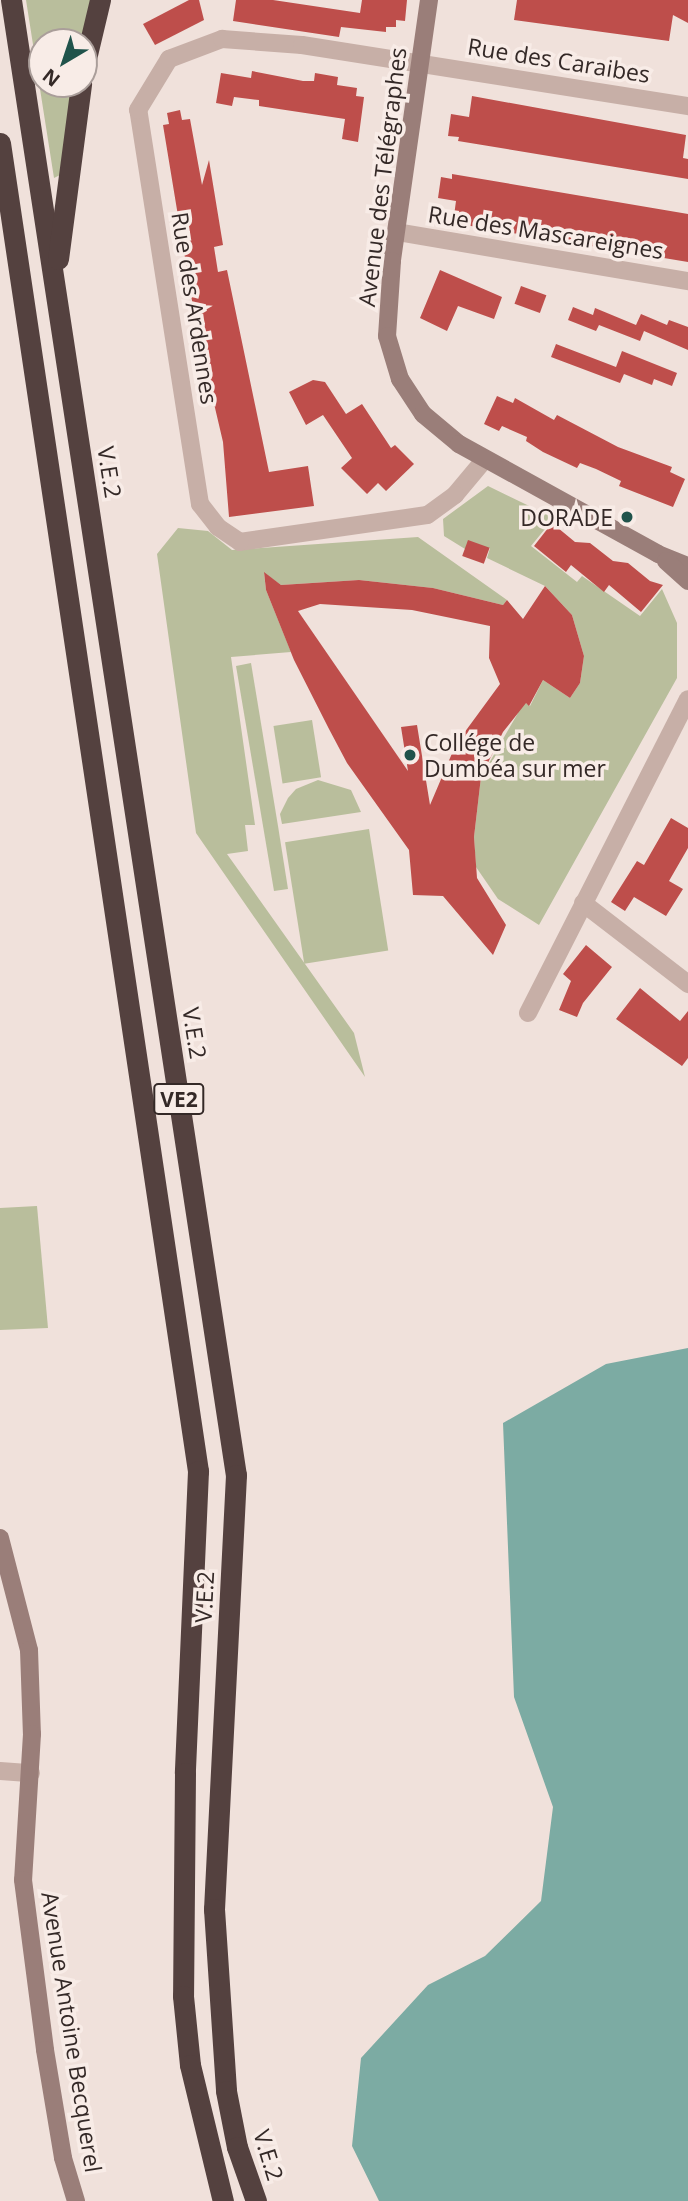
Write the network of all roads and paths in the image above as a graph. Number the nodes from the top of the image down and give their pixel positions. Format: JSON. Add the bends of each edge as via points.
{"nodes":[{"id":1,"x":12,"y":0,"type":"edge"},
{"id":2,"x":100,"y":0,"type":"edge"},
{"id":3,"x":429,"y":0,"type":"edge"},
{"id":4,"x":93,"y":28,"type":"edge"},
{"id":5,"x":421,"y":63,"type":"junction"},
{"id":6,"x":79,"y":98,"type":"edge"},
{"id":7,"x":688,"y":106,"type":"edge"},
{"id":8,"x":0,"y":144,"type":"edge"},
{"id":9,"x":0,"y":222,"type":"edge"},
{"id":10,"x":397,"y":232,"type":"junction"},
{"id":11,"x":688,"y":281,"type":"edge"},
{"id":12,"x":55,"y":284,"type":"junction"},
{"id":13,"x":22,"y":286,"type":"junction"},
{"id":14,"x":485,"y":459,"type":"junction"},
{"id":15,"x":658,"y":554,"type":"junction"},
{"id":16,"x":688,"y":566,"type":"edge"},
{"id":17,"x":688,"y":581,"type":"edge"},
{"id":18,"x":688,"y":699,"type":"edge"},
{"id":19,"x":583,"y":903,"type":"junction"},
{"id":20,"x":688,"y":984,"type":"edge"},
{"id":21,"x":528,"y":1013,"type":"dead end"},
{"id":22,"x":0,"y":1538,"type":"edge"},
{"id":23,"x":0,"y":1771,"type":"edge"},
{"id":24,"x":31,"y":1773,"type":"junction"},
{"id":25,"x":76,"y":2201,"type":"edge"},
{"id":26,"x":223,"y":2201,"type":"edge"},
{"id":27,"x":256,"y":2201,"type":"edge"}],
"edges":[{"from":1,"to":12,"type":"highway","name":"V.E.2","number":"VE2"},
{"from":2,"to":4,"type":"highway"},
{"from":3,"to":5,"type":"street","name":"Avenue des Télégraphes"},
{"from":5,"to":7,"type":"street","name":"Rue des Caraibes"},
{"from":5,"to":10,"type":"street","name":"Avenue des Télégraphes"},
{"from":5,"to":14,"type":"street","name":"Rue des Ardennes","via":[[286,43],[222,39],[169,59],[138,110],[200,504],[218,527],[240,542],[427,515],[455,495]]},
{"from":6,"to":12,"type":"highway"},
{"from":8,"to":13,"type":"highway","name":"V.E.2","number":"VE2"},
{"from":9,"to":13,"type":"highway"},
{"from":10,"to":11,"type":"street","name":"Rue des Mascareignes"},
{"from":10,"to":14,"type":"street","name":"Avenue des Télégraphes","via":[[387,336],[400,379],[424,414]]},
{"from":12,"to":27,"type":"highway","name":"V.E.2","number":"VE2","via":[[236,1475],[214,1909],[226,2091],[237,2147]]},
{"from":13,"to":26,"type":"highway","name":"V.E.2","number":"VE2","via":[[198,1471],[185,1773],[183,1996],[190,2065]]},
{"from":14,"to":15,"type":"street","name":"Avenue des Télégraphes"},
{"from":15,"to":16,"type":"street","name":"Avenue des Télégraphes"},
{"from":15,"to":17,"type":"street","name":"Avenue des Télégraphes"},
{"from":18,"to":19,"type":"street"},
{"from":19,"to":20,"type":"street"},
{"from":19,"to":21,"type":"street"},
{"from":22,"to":24,"type":"street","name":"Avenue Antoine Becquerel","via":[[29,1650]]},
{"from":23,"to":24,"type":"street"},
{"from":24,"to":25,"type":"street","name":"Avenue Antoine Becquerel","via":[[23,1880],[45,2050],[63,2158]]}]}
